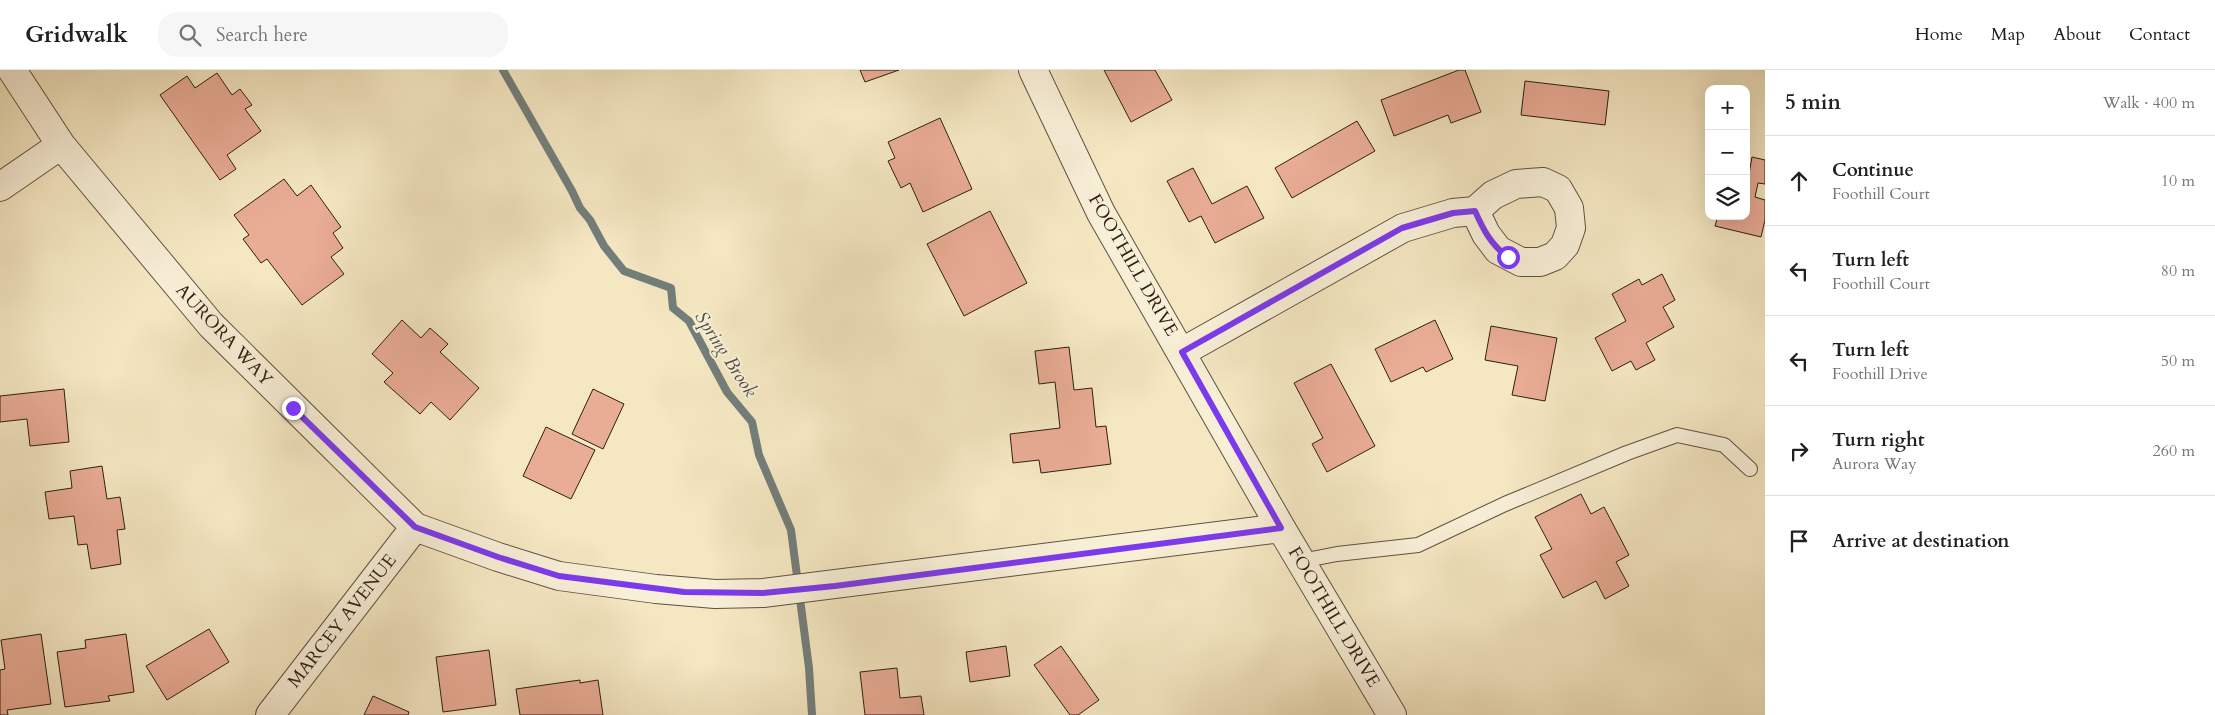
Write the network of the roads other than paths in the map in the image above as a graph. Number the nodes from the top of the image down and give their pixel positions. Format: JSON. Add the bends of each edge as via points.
{"nodes":[{"id":1,"x":12,"y":70,"type":"edge"},
{"id":2,"x":1033,"y":70,"type":"edge"},
{"id":3,"x":61,"y":145,"type":"junction"},
{"id":4,"x":0,"y":187,"type":"edge"},
{"id":5,"x":1475,"y":211,"type":"dead end"},
{"id":6,"x":1182,"y":352,"type":"junction"},
{"id":7,"x":1750,"y":469,"type":"dead end"},
{"id":8,"x":415,"y":527,"type":"junction"},
{"id":9,"x":1281,"y":528,"type":"junction"},
{"id":10,"x":1301,"y":561,"type":"junction"},
{"id":11,"x":270,"y":715,"type":"edge"},
{"id":12,"x":1392,"y":715,"type":"edge"}],
"edges":[{"from":1,"to":3,"type":"street","name":"AURORA WAY"},
{"from":2,"to":6,"type":"street","name":"FOOTHILL DRIVE","via":[[1100,213]]},
{"from":3,"to":4,"type":"street"},
{"from":3,"to":8,"type":"street","name":"AURORA WAY","via":[[211,325]]},
{"from":5,"to":6,"type":"street","via":[[1453,213],[1402,228]]},
{"from":6,"to":9,"type":"street","name":"FOOTHILL DRIVE"},
{"from":7,"to":10,"type":"lane","via":[[1724,445],[1677,435],[1505,504],[1418,545]]},
{"from":8,"to":9,"type":"street","name":"AURORA WAY","via":[[559,576],[684,592],[763,593]]},
{"from":8,"to":11,"type":"street","name":"MARCEY AVENUE"},
{"from":9,"to":10,"type":"street","name":"FOOTHILL DRIVE"},
{"from":10,"to":12,"type":"street","name":"FOOTHILL DRIVE"}]}
